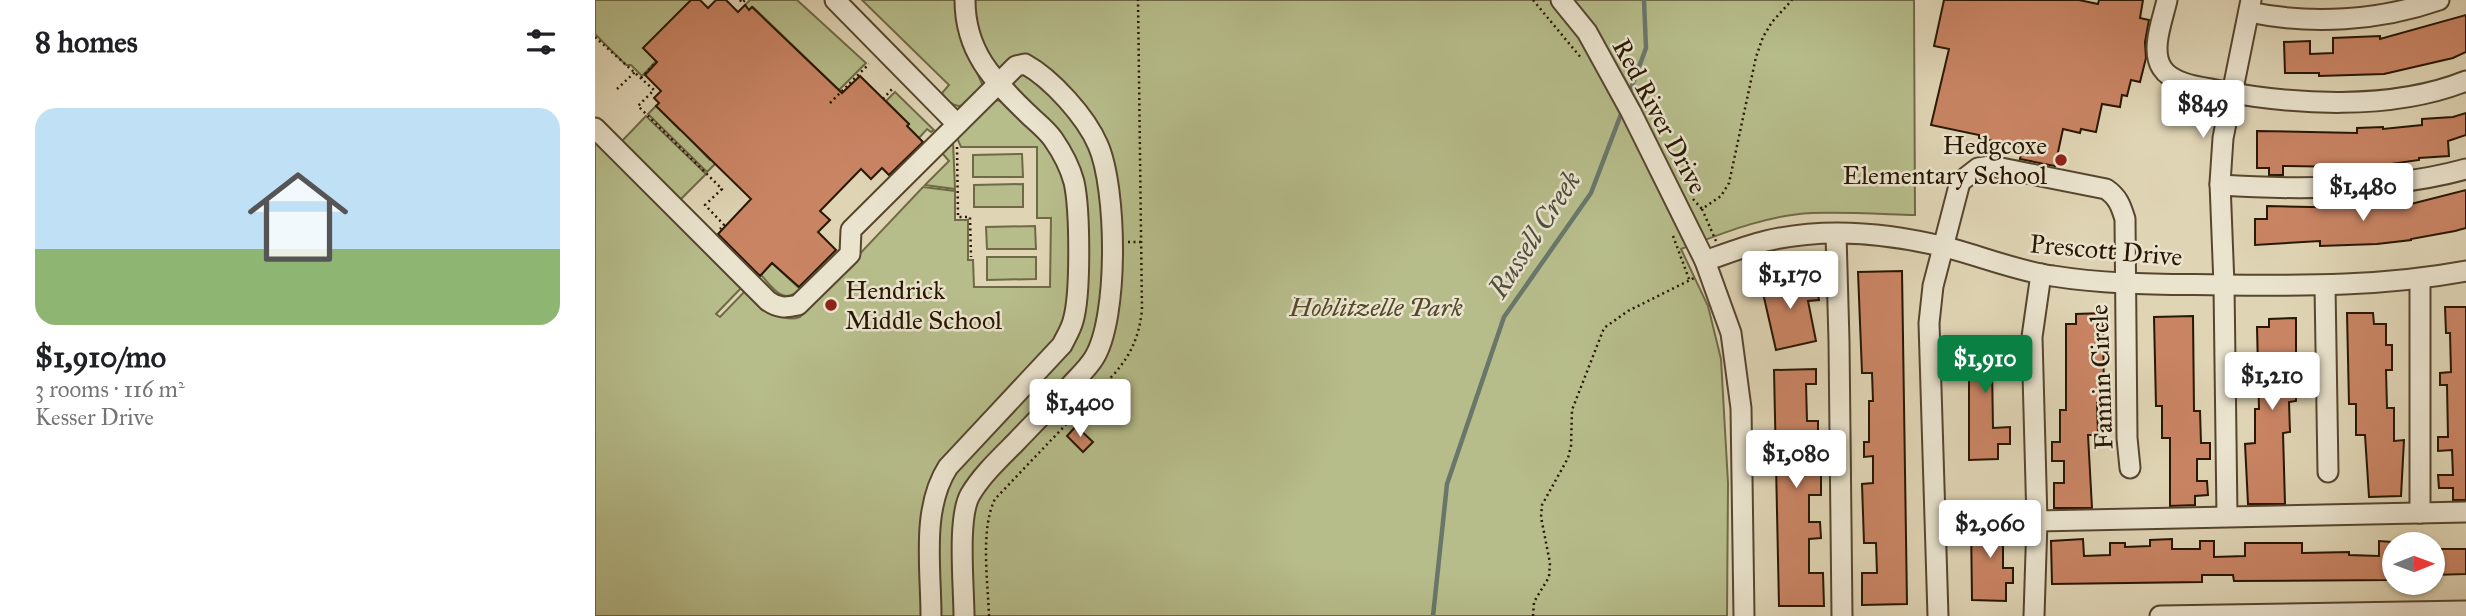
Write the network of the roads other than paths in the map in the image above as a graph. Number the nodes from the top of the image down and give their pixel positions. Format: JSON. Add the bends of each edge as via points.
{"nodes":[{"id":1,"x":835,"y":0,"type":"edge"},
{"id":2,"x":965,"y":0,"type":"edge"},
{"id":3,"x":1561,"y":0,"type":"edge"},
{"id":4,"x":2167,"y":0,"type":"edge"},
{"id":5,"x":2439,"y":0,"type":"edge"},
{"id":6,"x":2250,"y":6,"type":"edge"},
{"id":7,"x":2466,"y":82,"type":"edge"},
{"id":8,"x":997,"y":84,"type":"junction"},
{"id":9,"x":2231,"y":93,"type":"junction"},
{"id":10,"x":953,"y":127,"type":"junction"},
{"id":11,"x":595,"y":128,"type":"edge"},
{"id":12,"x":2466,"y":169,"type":"edge"},
{"id":13,"x":2220,"y":185,"type":"junction"},
{"id":14,"x":1836,"y":234,"type":"junction"},
{"id":15,"x":1942,"y":246,"type":"junction"},
{"id":16,"x":1111,"y":251,"type":"junction"},
{"id":17,"x":1077,"y":252,"type":"junction"},
{"id":18,"x":1701,"y":269,"type":"junction"},
{"id":19,"x":2466,"y":271,"type":"edge"},
{"id":20,"x":2041,"y":274,"type":"junction"},
{"id":21,"x":2420,"y":279,"type":"junction"},
{"id":22,"x":2125,"y":284,"type":"junction"},
{"id":23,"x":2224,"y":285,"type":"junction"},
{"id":24,"x":2325,"y":286,"type":"junction"},
{"id":25,"x":999,"y":415,"type":"junction"},
{"id":26,"x":1022,"y":436,"type":"junction"},
{"id":27,"x":2130,"y":468,"type":"dead end"},
{"id":28,"x":2328,"y":472,"type":"dead end"},
{"id":29,"x":2466,"y":512,"type":"edge"},
{"id":30,"x":2420,"y":513,"type":"junction"},
{"id":31,"x":2227,"y":516,"type":"junction"},
{"id":32,"x":2037,"y":521,"type":"junction"},
{"id":33,"x":930,"y":545,"type":"junction"},
{"id":34,"x":963,"y":545,"type":"junction"},
{"id":35,"x":2466,"y":611,"type":"edge"},
{"id":36,"x":2421,"y":614,"type":"edge"},
{"id":37,"x":2228,"y":615,"type":"edge"},
{"id":38,"x":2324,"y":615,"type":"edge"},
{"id":39,"x":931,"y":616,"type":"edge"},
{"id":40,"x":964,"y":616,"type":"edge"},
{"id":41,"x":1744,"y":616,"type":"edge"},
{"id":42,"x":1842,"y":616,"type":"edge"},
{"id":43,"x":1938,"y":616,"type":"edge"},
{"id":44,"x":2034,"y":616,"type":"edge"},
{"id":45,"x":2160,"y":616,"type":"edge"}],
"edges":[{"from":1,"to":10,"type":"street"},
{"from":2,"to":8,"type":"street","via":[[969,37]]},
{"from":3,"to":18,"type":"street","name":"Red River Drive","via":[[1592,41],[1672,194]]},
{"from":4,"to":9,"type":"street","via":[[2158,44],[2162,68],[2185,82]]},
{"from":5,"to":6,"type":"street","via":[[2378,15],[2328,19],[2280,18]]},
{"from":6,"to":9,"type":"street"},
{"from":7,"to":9,"type":"street","via":[[2361,102],[2282,101]]},
{"from":8,"to":10,"type":"street"},
{"from":8,"to":16,"type":"street","via":[[1016,66],[1025,64],[1086,121],[1099,147],[1109,188]]},
{"from":8,"to":17,"type":"street","via":[[1052,137],[1065,159],[1074,182]]},
{"from":9,"to":13,"type":"street"},
{"from":10,"to":11,"type":"street","via":[[851,230],[850,254],[797,306],[786,308],[768,301]]},
{"from":12,"to":13,"type":"street","via":[[2391,183],[2303,188]]},
{"from":13,"to":23,"type":"street"},
{"from":14,"to":15,"type":"street","name":"Prescott Drive","via":[[1896,237]]},
{"from":14,"to":18,"type":"street","name":"Prescott Drive","via":[[1766,241]]},
{"from":14,"to":42,"type":"street"},
{"from":15,"to":20,"type":"street","name":"Prescott Drive"},
{"from":15,"to":22,"type":"street","name":"Fannin Circle","via":[[1960,182],[1978,168],[1990,166],[2106,189],[2120,204],[2125,219]]},
{"from":15,"to":43,"type":"street","name":"Fannin Circle","via":[[1929,323]]},
{"from":16,"to":17,"type":"street"},
{"from":16,"to":26,"type":"street","via":[[1110,309],[1104,338],[1081,374]]},
{"from":17,"to":25,"type":"street","via":[[1077,300],[1062,345]]},
{"from":18,"to":41,"type":"street","name":"Red River Drive","via":[[1731,333],[1741,408]]},
{"from":19,"to":21,"type":"street","name":"Prescott Drive"},
{"from":20,"to":22,"type":"street","name":"Prescott Drive"},
{"from":20,"to":32,"type":"street","via":[[2032,337]]},
{"from":21,"to":24,"type":"street","name":"Prescott Drive"},
{"from":21,"to":30,"type":"street"},
{"from":22,"to":23,"type":"street","name":"Prescott Drive"},
{"from":22,"to":27,"type":"street","name":"Fannin Circle"},
{"from":23,"to":24,"type":"street","name":"Prescott Drive"},
{"from":23,"to":31,"type":"street"},
{"from":24,"to":28,"type":"street"},
{"from":25,"to":26,"type":"street"},
{"from":25,"to":33,"type":"street","via":[[939,481]]},
{"from":26,"to":34,"type":"street","via":[[968,497]]},
{"from":29,"to":30,"type":"street"},
{"from":30,"to":31,"type":"street"},
{"from":31,"to":32,"type":"street"},
{"from":32,"to":44,"type":"street"},
{"from":33,"to":34,"type":"street"},
{"from":33,"to":39,"type":"street"},
{"from":34,"to":40,"type":"street"},
{"from":35,"to":36,"type":"street"},
{"from":36,"to":38,"type":"street"},
{"from":37,"to":38,"type":"street"},
{"from":37,"to":45,"type":"street"}]}
